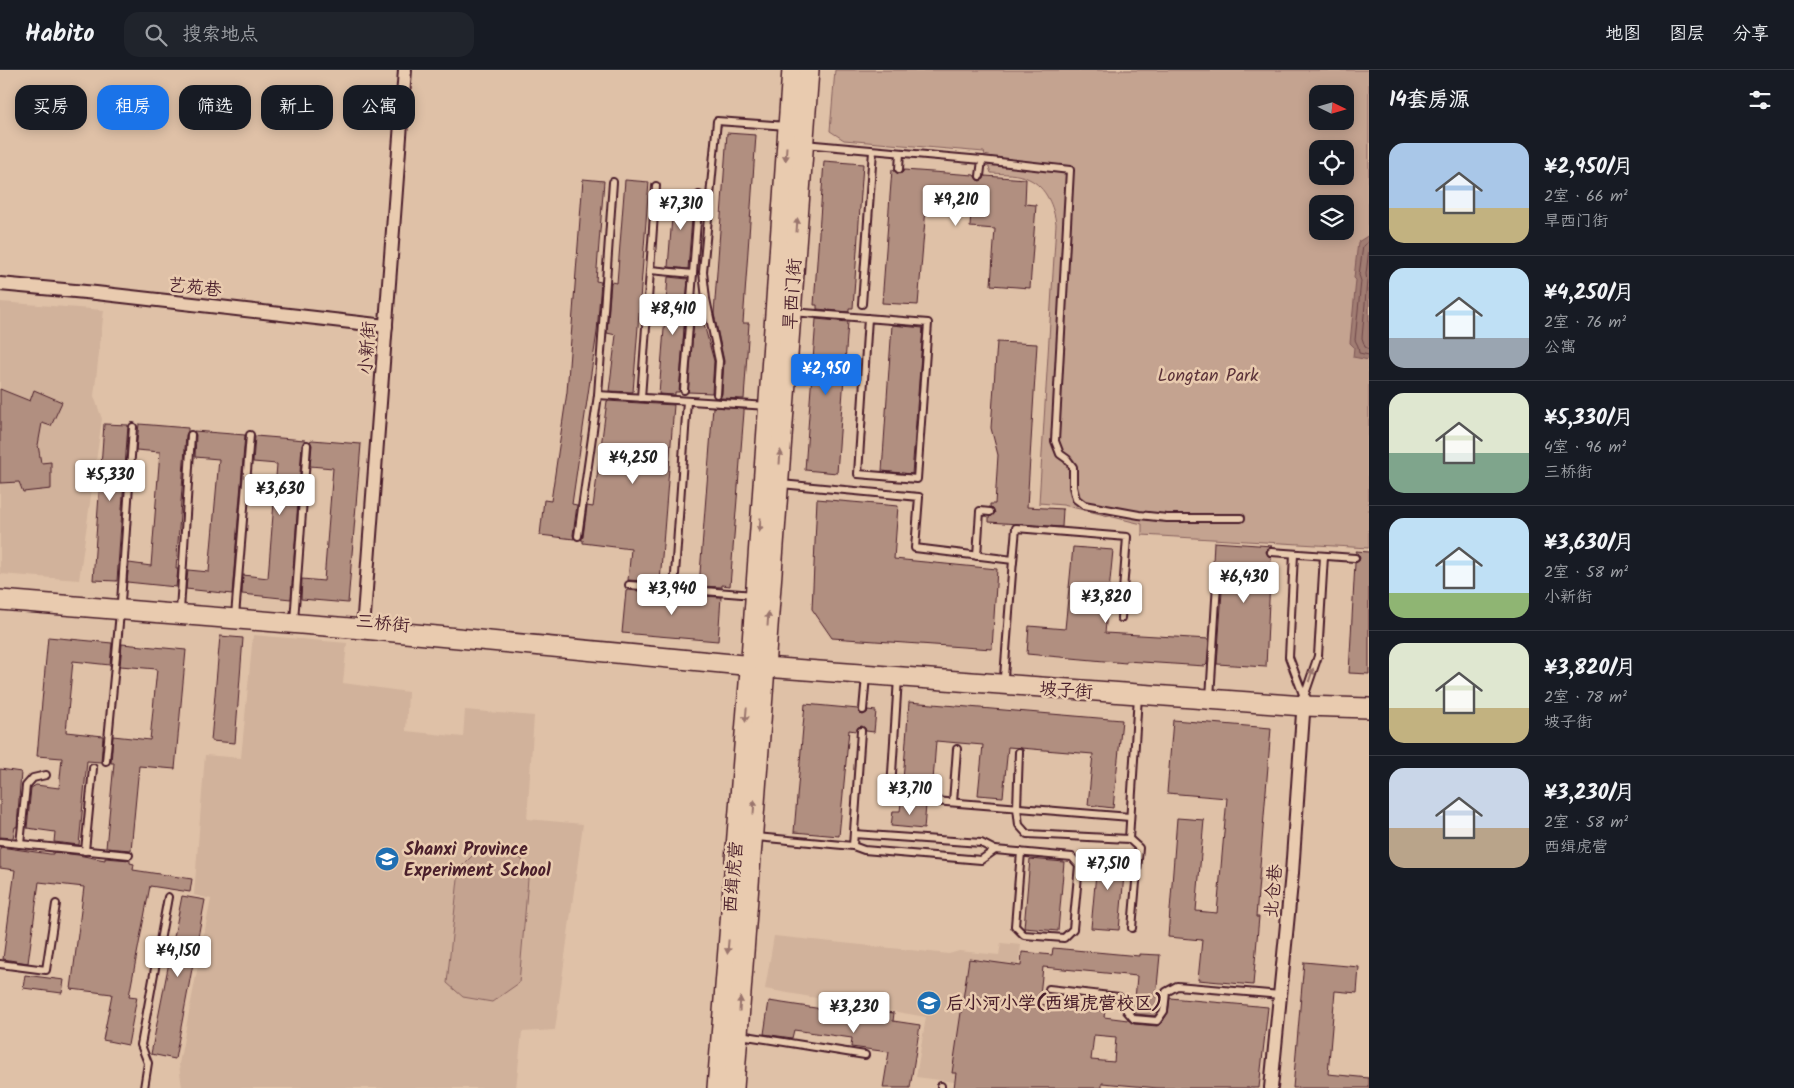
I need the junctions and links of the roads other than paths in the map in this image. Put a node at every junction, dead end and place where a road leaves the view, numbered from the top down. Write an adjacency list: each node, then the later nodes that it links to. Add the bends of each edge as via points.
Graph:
1 (404, 70): 20 (street, 小新街)
2 (792, 70): 4 (main road, 旱西门街)
3 (809, 70): 5 (main road, 旱西门街)
4 (788, 126): 22 (lane, via 717,121 703,272 719,361); 26 (main road, 旱西门街, one-way to 26)
5 (803, 144): 6 (lane); 18 (main road, 旱西门街, one-way to 5)
6 (873, 151): 7 (lane); 17 (lane)
7 (900, 153): 8 (lane); 9 (lane)
8 (982, 160): 10 (lane); 33 (lane, via 1070,170 1055,441 1060,454 1073,467 1076,499 1084,505 1139,516)
9 (899, 170)
10 (980, 176)
11 (613, 182): 23 (lane)
12 (656, 186): 14 (lane)
13 (699, 195): 15 (lane)
14 (650, 270): 15 (lane); 24 (lane)
15 (693, 274): 21 (lane)
16 (0, 284): 20 (street, 艺苑巷)
17 (862, 304)
18 (791, 312): 19 (lane); 31 (main road, 旱西门街, one-way to 18)
19 (868, 318): 19 (lane, via 928,323 917,479 858,474)
20 (386, 326): 52 (street, 小新街)
21 (684, 390)
22 (717, 394)
23 (598, 395): 24 (lane); 34 (lane)
24 (641, 398): 25 (lane)
25 (687, 401): 26 (lane); 43 (lane)
26 (769, 406): 45 (main road, 旱西门街, one-way to 45)
27 (133, 427): 47 (lane)
28 (250, 435): 49 (lane)
29 (192, 436): 48 (lane)
30 (307, 445): 51 (lane)
31 (778, 484): 37 (lane, via 918,497 915,548); 53 (main road, 旱西门街, one-way to 31)
32 (990, 512): 37 (lane, via 980,511)
33 (1241, 518)
34 (578, 536)
35 (1271, 552): 36 (lane)
36 (1294, 554): 38 (lane); 60 (lane, via 1289,657)
37 (977, 556): 40 (lane)
38 (1324, 556): 39 (lane); 60 (lane, one-way to 38, via 1318,656)
39 (1355, 558)
40 (1012, 562): 50 (lane, via 1016,528 1127,537); 56 (lane)
41 (1218, 567): 58 (lane)
42 (629, 585): 43 (lane)
43 (674, 589): 45 (lane)
44 (0, 592): 47 (main road, 三桥街)
45 (756, 595): 53 (main road, 旱西门街)
46 (0, 600): 47 (main road, 三桥街)
47 (121, 606): 48 (main road, 三桥街); 66 (lane)
48 (180, 610): 49 (main road, 三桥街)
49 (236, 615): 51 (main road, 三桥街)
50 (1121, 618)
51 (294, 620): 52 (main road, 三桥街)
52 (363, 625): 53 (main road, 三桥街)
53 (758, 663): 54 (main road, 坡子街); 73 (main road, 西缉虎营, one-way to 53); 91 (main road, 西缉虎营, one-way to 91)
54 (866, 671): 55 (main road, 坡子街); 62 (lane)
55 (898, 674): 56 (main road, 坡子街); 57 (main road, 坡子街); 69 (lane, via 891,789 896,798)
56 (1004, 677): 57 (main road, 坡子街)
57 (1138, 691): 58 (main road, 坡子街); 71 (lane)
58 (1210, 696): 60 (main road, 坡子街)
59 (1369, 699): 60 (main road, 坡子街)
60 (1304, 702): 61 (main road, 坡子街); 87 (street, 北仓巷)
61 (1369, 708)
62 (863, 710)
63 (861, 731): 72 (lane)
64 (957, 748): 69 (lane)
65 (1019, 752): 70 (lane)
66 (106, 761)
67 (92, 768): 79 (lane)
68 (46, 775): 76 (lane, via 33,778 26,786)
69 (952, 802): 70 (lane)
70 (1017, 808): 71 (lane); 74 (lane, via 1019,825 1027,834)
71 (1130, 817): 74 (lane)
72 (854, 834): 77 (lane); 78 (lane, via 981,843)
73 (752, 837): 77 (lane); 88 (main road, 西缉虎营, one-way to 73)
74 (1129, 839): 84 (lane, via 1139,848)
75 (0, 842): 76 (lane)
76 (20, 844): 79 (lane)
77 (853, 846): 78 (lane, via 864,850 981,860)
78 (995, 850): 80 (lane)
79 (85, 851): 81 (lane)
80 (1021, 852): 80 (lane, via 1072,856 1079,865 1073,929 1064,938 1024,935 1015,926)
81 (129, 855)
82 (168, 896): 90 (lane, via 141,1045 148,1063)
83 (56, 904): 85 (lane, via 46,970)
84 (1132, 928)
85 (0, 964)
86 (1049, 989): 87 (lane, via 1119,997 1134,1020 1157,1021 1164,1011 1166,992 1177,986)
87 (1280, 995): 93 (street, 北仓巷)
88 (738, 1034): 89 (lane); 92 (main road, 西缉虎营)
89 (865, 1055)
90 (144, 1088)
91 (717, 1088)
92 (734, 1088)
93 (1271, 1088)

